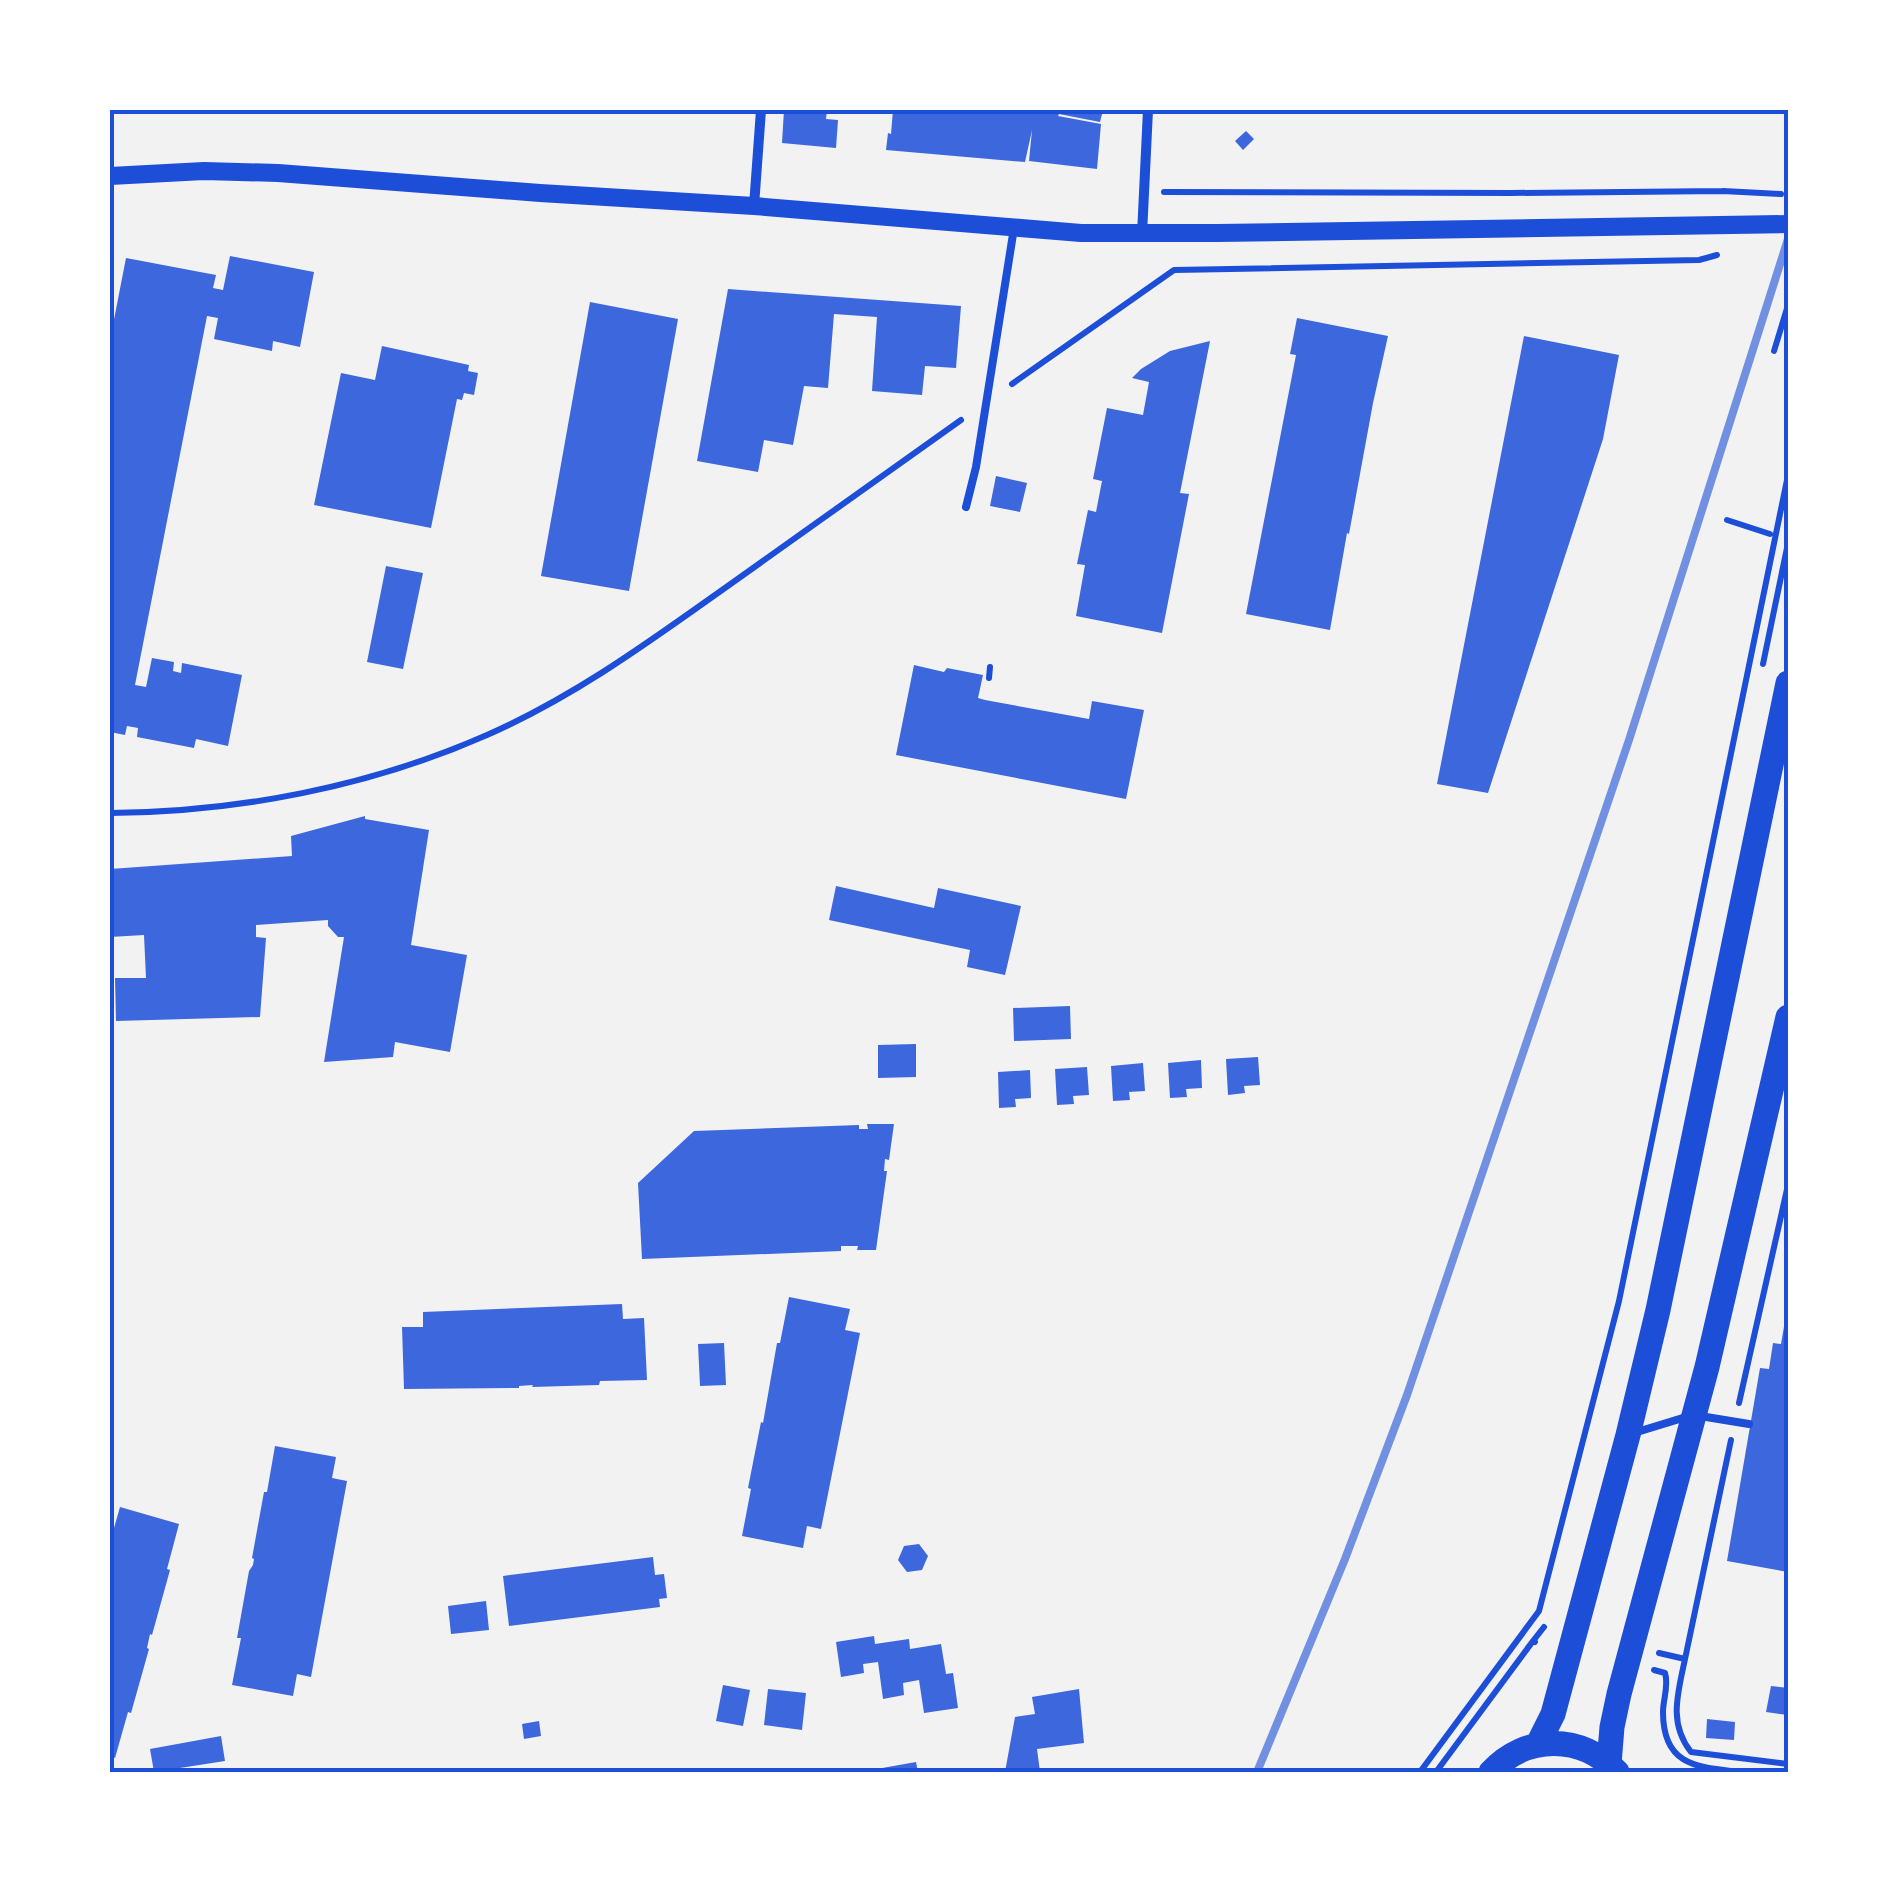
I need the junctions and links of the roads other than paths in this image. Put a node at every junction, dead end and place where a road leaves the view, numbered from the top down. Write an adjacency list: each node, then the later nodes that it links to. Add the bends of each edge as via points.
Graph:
1 (761, 110): 4 (street)
2 (1148, 110): 7 (street)
3 (110, 176): 4 (street, via 278,173)
4 (754, 206): 6 (street)
5 (1788, 224): 7 (street)
6 (1014, 228): 7 (street); 8 (lane)
7 (1142, 234)
8 (966, 507)
9 (1788, 683): 14 (main road)
10 (1788, 1017): 11 (main road)
11 (1781, 1086): 12 (main road)
12 (1695, 1415): 13 (lane); 14 (lane); 16 (main road, via 1619,1694)
13 (1750, 1424)
14 (1628, 1435): 15 (main road, via 1553,1714)
15 (1538, 1744): 16 (main road, via 1576,1746); 17 (main road)
16 (1613, 1768)
17 (1491, 1772)

